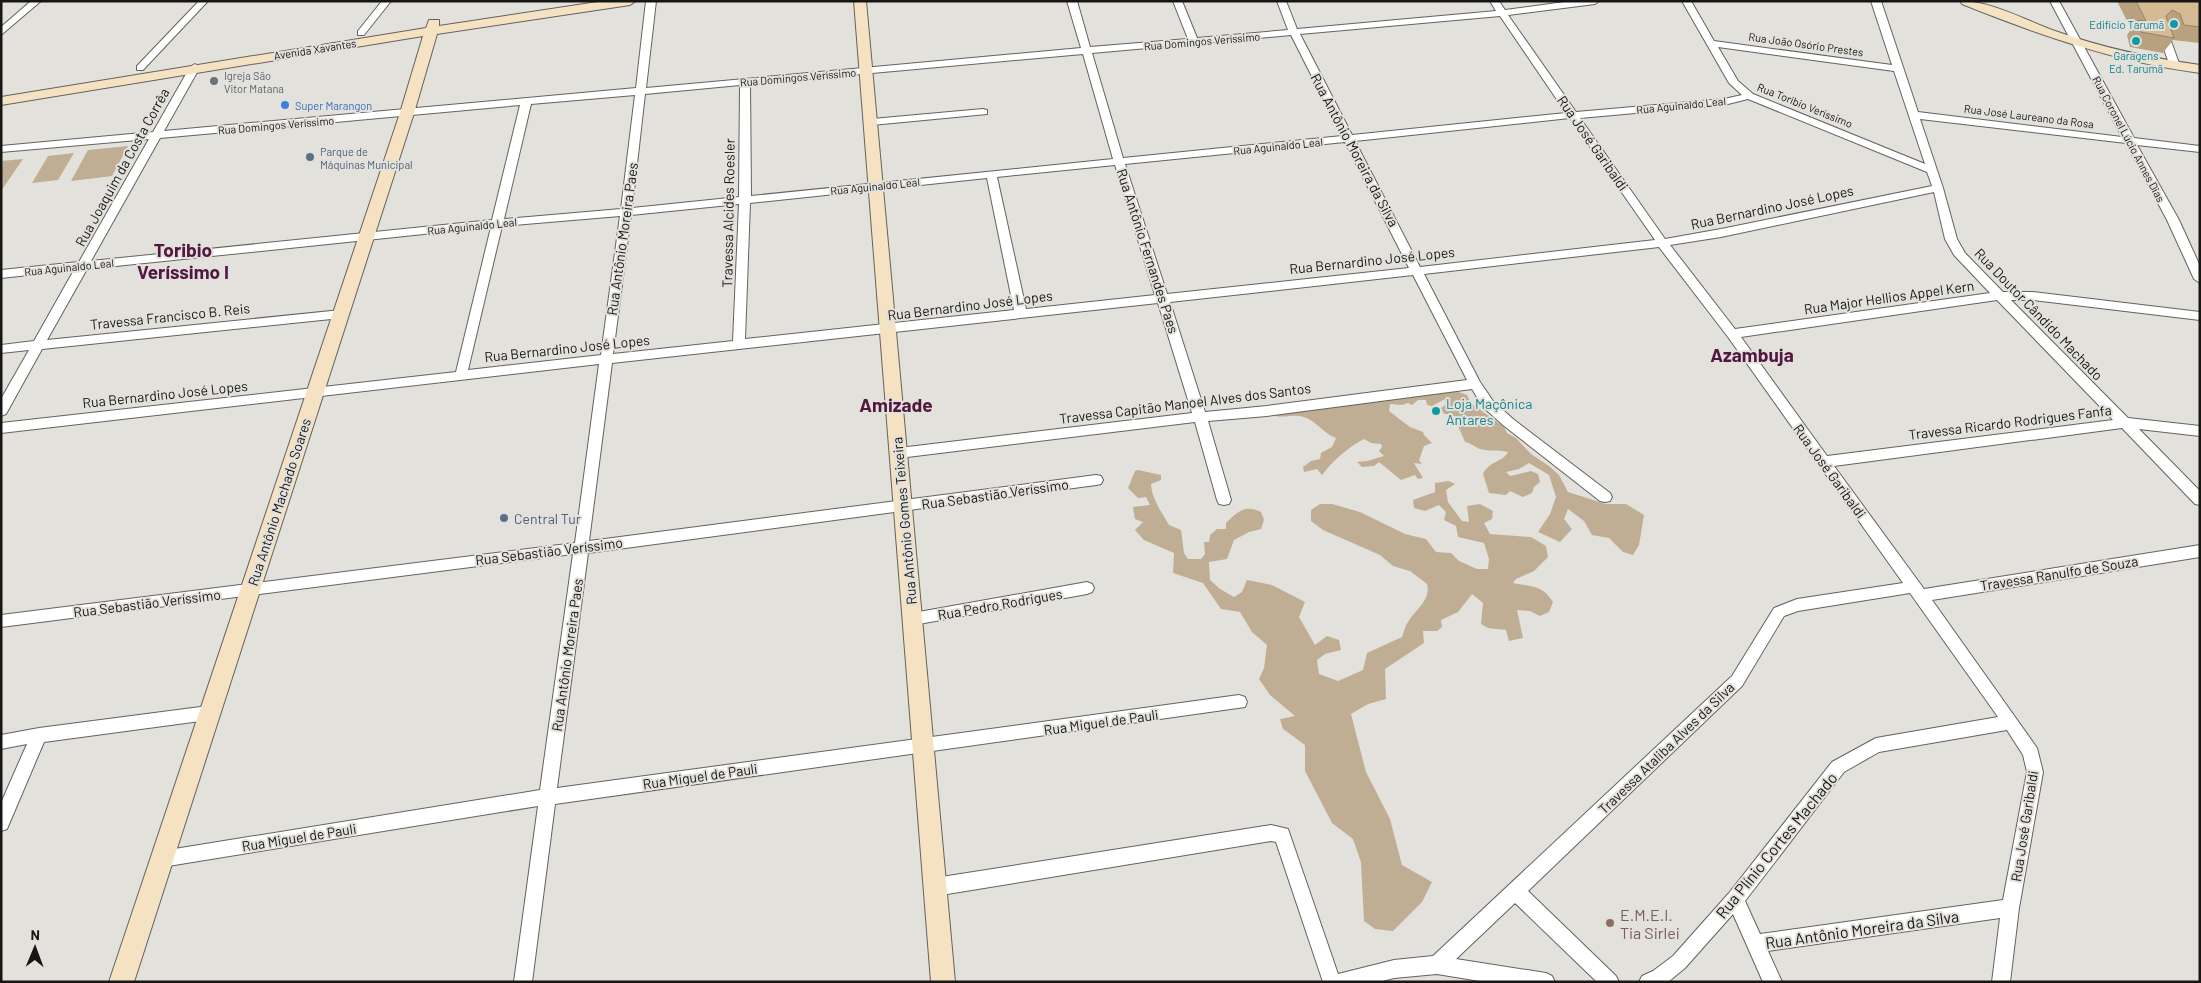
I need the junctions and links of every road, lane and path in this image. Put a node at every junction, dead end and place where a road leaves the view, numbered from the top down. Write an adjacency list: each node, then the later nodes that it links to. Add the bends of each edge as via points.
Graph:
1 (37, 1): 21 (street)
2 (204, 1): 29 (street)
3 (388, 1): 23 (street)
4 (583, 1): 17 (street, Avenida Xavantes)
5 (630, 1): 19 (street, Avenida Xavantes)
6 (651, 1): 35 (street, Rua Antônio Moreira Paes)
7 (860, 1): 33 (street, Rua Antônio Gomes Teixeira)
8 (1072, 1): 27 (street, Rua Antônio Fernandes Paes)
9 (1177, 1): 24 (street)
10 (1281, 1): 22 (street, Rua Antônio Moreira da Silva)
11 (1494, 1): 18 (street, Rua José Garibaldi)
12 (1595, 1): 18 (street, Rua Domingos Veríssimo)
13 (1686, 1): 25 (street, Rua Toríbio Veríssimo)
14 (1876, 1): 31 (street, Rua Doutor Cândido Machado)
15 (1966, 1): 26 (street)
16 (2054, 1): 26 (street, Rua Coronel Lúcio Annes Dias)
17 (563, 3): 19 (street, Avenida Xavantes)
18 (1502, 13): 22 (street, Rua Domingos Veríssimo); 43 (street, Rua José Garibaldi)
19 (433, 27): 23 (street, Avenida Xavantes); 30 (street, Avenida Xavantes); 41 (street, Rua Antônio Machado Soares)
20 (2162, 30): 28 (street)
21 (1, 32)
22 (1294, 32): 24 (street, Rua Domingos Veríssimo); 46 (street, Rua Antônio Moreira da Silva)
23 (361, 33): 29 (street, Avenida Xavantes)
24 (1194, 42): 27 (street, Rua Domingos Veríssimo)
25 (1709, 43): 31 (street, Rua João Osório Prestes); 37 (street, Rua Toríbio Veríssimo, via 1734,83)
26 (2078, 45): 28 (street); 47 (street, Rua Coronel Lúcio Annes Dias)
27 (1088, 52): 33 (street, Rua Domingos Veríssimo); 50 (street, Rua Antônio Fernandes Paes)
28 (2175, 66): 32 (street)
29 (140, 68): 36 (street, Avenida Xavantes)
30 (195, 68): 38 (street, Avenida Xavantes); 45 (street, Rua Joaquim da Costa Corrêa)
31 (1899, 69): 42 (street, Rua Doutor Cândido Machado)
32 (2200, 69)
33 (865, 71): 34 (street, Rua Domingos Veríssimo); 44 (street, Rua Antônio Gomes Teixeira)
34 (745, 82): 35 (street, Rua Domingos Veríssimo); 55 (street, Travessa Alcides Roesler)
35 (641, 91): 39 (street, Rua Domingos Veríssimo); 56 (street, Rua Antônio Moreira Paes)
36 (1, 93)
37 (1749, 96): 43 (street, Rua Aguinaldo Leal, via 1724,102); 51 (street, Rua Toríbio Veríssimo)
38 (1, 101)
39 (526, 102): 41 (street, Rua Domingos Veríssimo); 57 (street)
40 (983, 112): 44 (street)
41 (407, 113): 45 (street, Rua Domingos Veríssimo); 58 (street, Rua Antônio Machado Soares)
42 (1914, 115): 47 (street, Rua José Laureano da Rosa); 51 (street, Rua Doutor Cândido Machado)
43 (1574, 116): 46 (street, Rua Aguinaldo Leal); 59 (street, Rua José Garibaldi)
44 (872, 122): 53 (street, Rua Antônio Gomes Teixeira)
45 (158, 135): 48 (street, Rua Domingos Veríssimo); 60 (street, Rua Joaquim da Costa Corrêa)
46 (1349, 139): 50 (street, Rua Aguinaldo Leal); 61 (street, Rua Antônio Moreira da Silva)
47 (2131, 141): 49 (street, Rua José Laureano da Rosa); 63 (street, Rua Coronel Lúcio Annes Dias)
48 (1, 149)
49 (2200, 149)
50 (1119, 161): 52 (street, Rua Aguinaldo Leal); 65 (street, Rua Antônio Fernandes Paes)
51 (1931, 170): 54 (street, Rua Doutor Cândido Machado)
52 (991, 174): 53 (street, Rua Aguinaldo Leal); 67 (street)
53 (876, 186): 55 (street, Rua Aguinaldo Leal); 69 (street, Rua Antônio Gomes Teixeira)
54 (1938, 188): 59 (street, Rua Bernardino José Lopes); 64 (street, Rua Doutor Cândido Machado, via 1951,239 1960,255)
55 (744, 200): 56 (street, Rua Aguinaldo Leal); 72 (street, Travessa Alcides Roesler)
56 (626, 212): 57 (street, Rua Aguinaldo Leal); 74 (street, Rua Antônio Moreira Paes)
57 (497, 223): 58 (street, Rua Aguinaldo Leal); 75 (street)
58 (366, 237): 60 (street, Rua Aguinaldo Leal); 66 (street, Rua Antônio Machado Soares)
59 (1663, 244): 61 (street, Rua Bernardino José Lopes); 70 (street, Rua José Garibaldi)
60 (84, 266): 62 (street, Rua Aguinaldo Leal); 71 (street, Rua Joaquim da Costa Corrêa)
61 (1418, 269): 65 (street, Rua Bernardino José Lopes); 76 (street, Rua Antônio Moreira da Silva)
62 (1, 274)
63 (2200, 279)
64 (1998, 296): 68 (street, Rua Major Hellios Appel Kern, via 2033,296); 70 (street, Rua Major Hellios Appel Kern); 80 (street, Rua Doutor Cândido Machado)
65 (1164, 299): 67 (street, Rua Bernardino José Lopes); 79 (street, Rua Antônio Fernandes Paes)
66 (341, 314): 71 (street, Travessa Francisco B. Reis); 77 (street, Rua Antônio Machado Soares)
67 (1021, 314): 69 (street, Rua Bernardino José Lopes)
68 (2200, 316)
69 (889, 329): 72 (street, Rua Bernardino José Lopes); 83 (street, Rua Antônio Gomes Teixeira)
70 (1732, 334): 84 (street, Rua José Garibaldi)
71 (38, 345): 73 (street, Travessa Francisco B. Reis); 78 (street, Rua Joaquim da Costa Corrêa)
72 (739, 345): 74 (street, Rua Bernardino José Lopes)
73 (1, 349)
74 (605, 359): 75 (street, Rua Bernardino José Lopes); 90 (street, Rua Antônio Moreira Paes)
75 (461, 375): 77 (street, Rua Bernardino José Lopes)
76 (1475, 384): 79 (street, Travessa Capitão Manoel Alves dos Santos); 86 (street, Rua Antônio Moreira da Silva, via 1488,404 1508,422)
77 (315, 392): 81 (street, Rua Bernardino José Lopes); 93 (street, Rua Antônio Machado Soares)
78 (1, 410)
79 (1200, 417): 83 (street, Travessa Capitão Manoel Alves dos Santos); 87 (street, Rua Antônio Fernandes Paes)
80 (2125, 423): 82 (street, Travessa Ricardo Rodrigues Fanfa); 84 (street, Travessa Ricardo Rodrigues Fanfa); 88 (street, Rua Doutor Cândido Machado)
81 (1, 428)
82 (2200, 431)
83 (899, 453): 89 (street, Rua Antônio Gomes Teixeira)
84 (1824, 462): 94 (street, Rua José Garibaldi)
85 (1096, 480): 89 (street, Rua Sebastião Veríssimo)
86 (1605, 497)
87 (1224, 500)
88 (2200, 500)
89 (902, 507): 90 (street, Rua Sebastião Veríssimo); 95 (street, Rua Antônio Gomes Teixeira)
90 (581, 547): 93 (street, Rua Sebastião Veríssimo); 103 (street, Rua Antônio Moreira Paes)
91 (2200, 551): 94 (street, Travessa Ranulfo de Souza)
92 (1088, 588): 95 (street, Rua Pedro Rodrigues)
93 (250, 590): 96 (street, Rua Sebastião Veríssimo); 98 (street, Rua Antônio Machado Soares)
94 (1916, 591): 99 (street, Rua José Garibaldi); 107 (street, Travessa Ataliba Alves da Silva, via 1797,605 1779,612 1737,681)
95 (913, 619): 102 (street, Rua Antônio Gomes Teixeira)
96 (1, 621)
97 (1239, 702): 102 (street, Rua Miguel de Pauli)
98 (208, 713): 100 (street); 105 (street, Rua Antônio Machado Soares)
99 (2011, 722): 108 (street, Rua Plínio Cortes Machado, via 1876,745 1838,767); 109 (street, Rua José Garibaldi, via 2031,753 2035,772)
100 (39, 735): 101 (street); 104 (street)
101 (1, 742)
102 (923, 746): 103 (street, Rua Miguel de Pauli); 106 (street, Rua Antônio Gomes Teixeira)
103 (547, 797): 105 (street, Rua Miguel de Pauli); 113 (street, Rua Antônio Moreira Paes)
104 (1, 824)
105 (162, 859): 112 (street, Rua Antônio Machado Soares)
106 (935, 887): 114 (street, Rua Antônio Gomes Teixeira); 115 (street, via 1271,833 1282,835)
107 (1516, 891): 111 (street, Travessa Ataliba Alves da Silva); 118 (street)
108 (1735, 899): 110 (street); 119 (street, Rua Plínio Cortes Machado, via 1679,962)
109 (2010, 908): 110 (street, Rua Antônio Moreira da Silva); 121 (street, Rua José Garibaldi)
110 (1754, 944): 120 (street, Rua Antônio Moreira da Silva)
111 (1437, 965): 116 (street, via 1394,969); 117 (street)
112 (121, 982)
113 (523, 982)
114 (943, 982)
115 (1332, 982)
116 (1340, 982)
117 (1546, 982)
118 (1610, 982)
119 (1648, 982)
120 (1773, 982)
121 (2001, 982)

